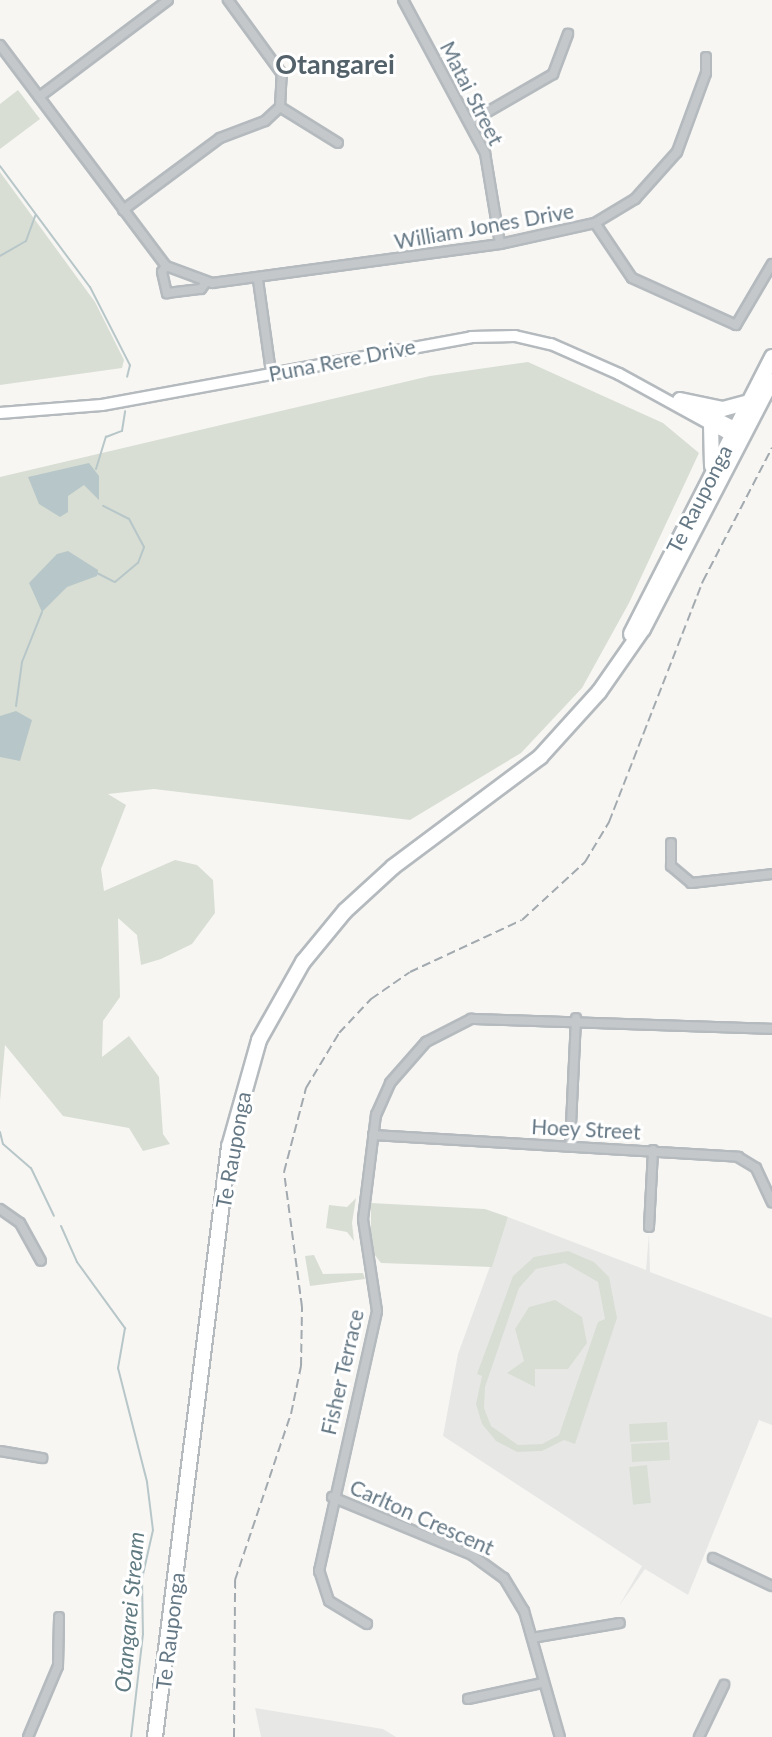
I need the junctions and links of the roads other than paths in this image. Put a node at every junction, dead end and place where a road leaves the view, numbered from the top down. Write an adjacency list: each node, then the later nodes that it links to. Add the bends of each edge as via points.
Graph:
1 (168, 0): 7 (street)
2 (228, 0): 8 (street, via 282,74)
3 (403, 0): 9 (street, Matai Street)
4 (568, 34): 9 (street, via 553,74)
5 (0, 45): 7 (street)
6 (706, 57): 12 (street, William Jones Drive, via 706,73 677,152 635,200)
7 (39, 97): 11 (street)
8 (280, 107): 10 (street); 11 (street, via 265,122 206,148)
9 (470, 122): 13 (street, Matai Street, via 485,153)
10 (338, 143)
11 (123, 210): 15 (street)
12 (595, 223): 13 (street, William Jones Drive); 14 (street, via 632,278 736,325)
13 (500, 244): 16 (street, William Jones Drive)
14 (772, 264)
15 (166, 266): 17 (street, William Jones Drive); 17 (street, William Jones Drive, via 162,272 167,293 201,289)
16 (258, 280): 17 (street, William Jones Drive); 19 (street)
17 (207, 282)
18 (772, 357): 22 (highway, Te Rauponga)
19 (271, 373): 21 (main road, Puna Rere Drive, via 471,337 515,336 567,350); 23 (main road, Puna Rere Drive, via 102,405)
20 (772, 380): 25 (highway, Te Rauponga)
21 (677, 401): 22 (highway, via 723,409); 24 (main road, Puna Rere Drive); 25 (main road, Puna Rere Drive)
22 (749, 402): 25 (highway, Te Rauponga)
23 (0, 413)
24 (711, 425): 25 (main road, Puna Rere Drive); 26 (highway)
25 (738, 434): 26 (highway, Te Rauponga); 27 (highway, Te Rauponga, via 643,629)
26 (709, 480): 27 (highway, Te Rauponga)
27 (630, 642): 52 (highway, Te Rauponga, via 599,692 551,747 393,867 345,911 303,962 260,1040 229,1147)
28 (672, 843): 29 (street, via 671,866 686,881)
29 (772, 874)
30 (576, 1018): 31 (street, Fisher Terrace); 32 (street, Fisher Terrace, via 471,1018 445,1030 406,1060 390,1083); 33 (street)
31 (772, 1029)
32 (373, 1135): 33 (street, Hoey Street); 41 (street, Fisher Terrace, via 363,1234 377,1311)
33 (570, 1146): 34 (street, Hoey Street)
34 (654, 1150): 35 (street, Hoey Street, via 738,1157 756,1168); 37 (street)
35 (772, 1203)
36 (0, 1209): 38 (street, via 20,1223)
37 (649, 1227)
38 (41, 1260)
39 (0, 1451): 40 (street)
40 (42, 1458)
41 (332, 1497): 46 (street, Fisher Terrace, via 320,1582 332,1604); 47 (street, Carlton Crescent, via 483,1561 519,1599)
42 (713, 1558): 43 (street)
43 (772, 1585)
44 (59, 1617): 51 (street, via 58,1666)
45 (620, 1623): 47 (street)
46 (367, 1624)
47 (532, 1638): 48 (street, Carlton Crescent)
48 (542, 1683): 50 (street); 53 (street, Carlton Crescent)
49 (724, 1685): 54 (street)
50 (468, 1699)
51 (28, 1737)
52 (155, 1737)
53 (560, 1737)
54 (699, 1737)

